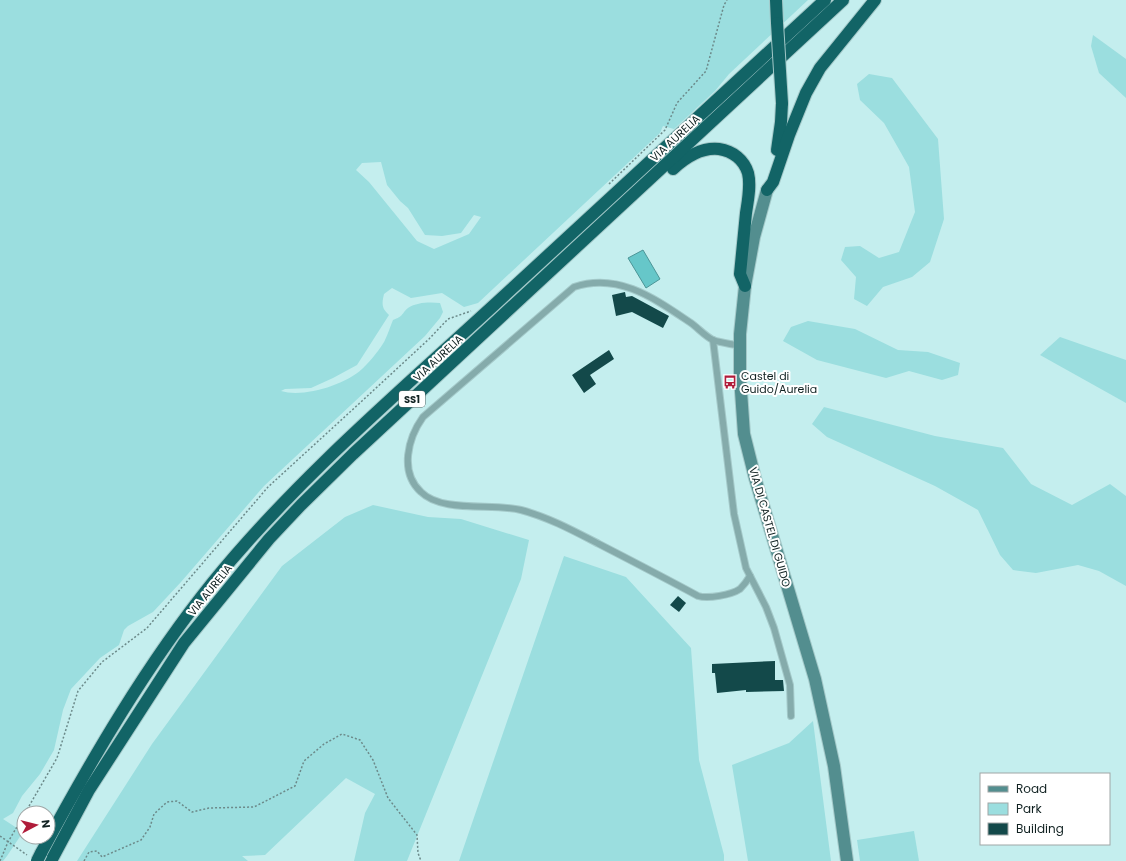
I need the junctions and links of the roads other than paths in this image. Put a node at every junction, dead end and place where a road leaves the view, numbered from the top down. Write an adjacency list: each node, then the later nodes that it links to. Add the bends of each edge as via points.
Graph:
1 (776, 0): 5 (highway, bridge, via 782,103 779,143)
2 (824, 0): 12 (highway, VIA AURELIA / SS1, via 345,442 260,528 170,639 119,717)
3 (843, 0): 7 (highway, VIA AURELIA / SS1)
4 (875, 0): 5 (highway, via 820,68 806,93 773,182)
5 (767, 190): 6 (street, VIA DI CASTEL DI GUIDO, via 754,237)
6 (745, 286): 7 (highway, via 740,274 749,188 748,174 743,162 735,155 725,150 705,150 683,160 522,307); 9 (street, VIA DI CASTEL DI GUIDO)
7 (508, 311): 13 (highway, VIA AURELIA / SS1, via 316,490 269,539 227,589 184,643 132,722 89,790)
8 (714, 340): 9 (lane); 10 (lane, via 734,514); 10 (lane, via 671,310 624,286 603,282 574,287 423,417 411,439 409,472 419,491 432,500 455,505 520,510 532,514 568,528 698,596 706,598 738,590)
9 (740, 346): 14 (street, VIA DI CASTEL DI GUIDO, via 744,434 821,704 835,772)
10 (750, 576): 11 (lane, via 774,628 790,685)
11 (791, 716)
12 (35, 856)
13 (52, 860)
14 (846, 861)

